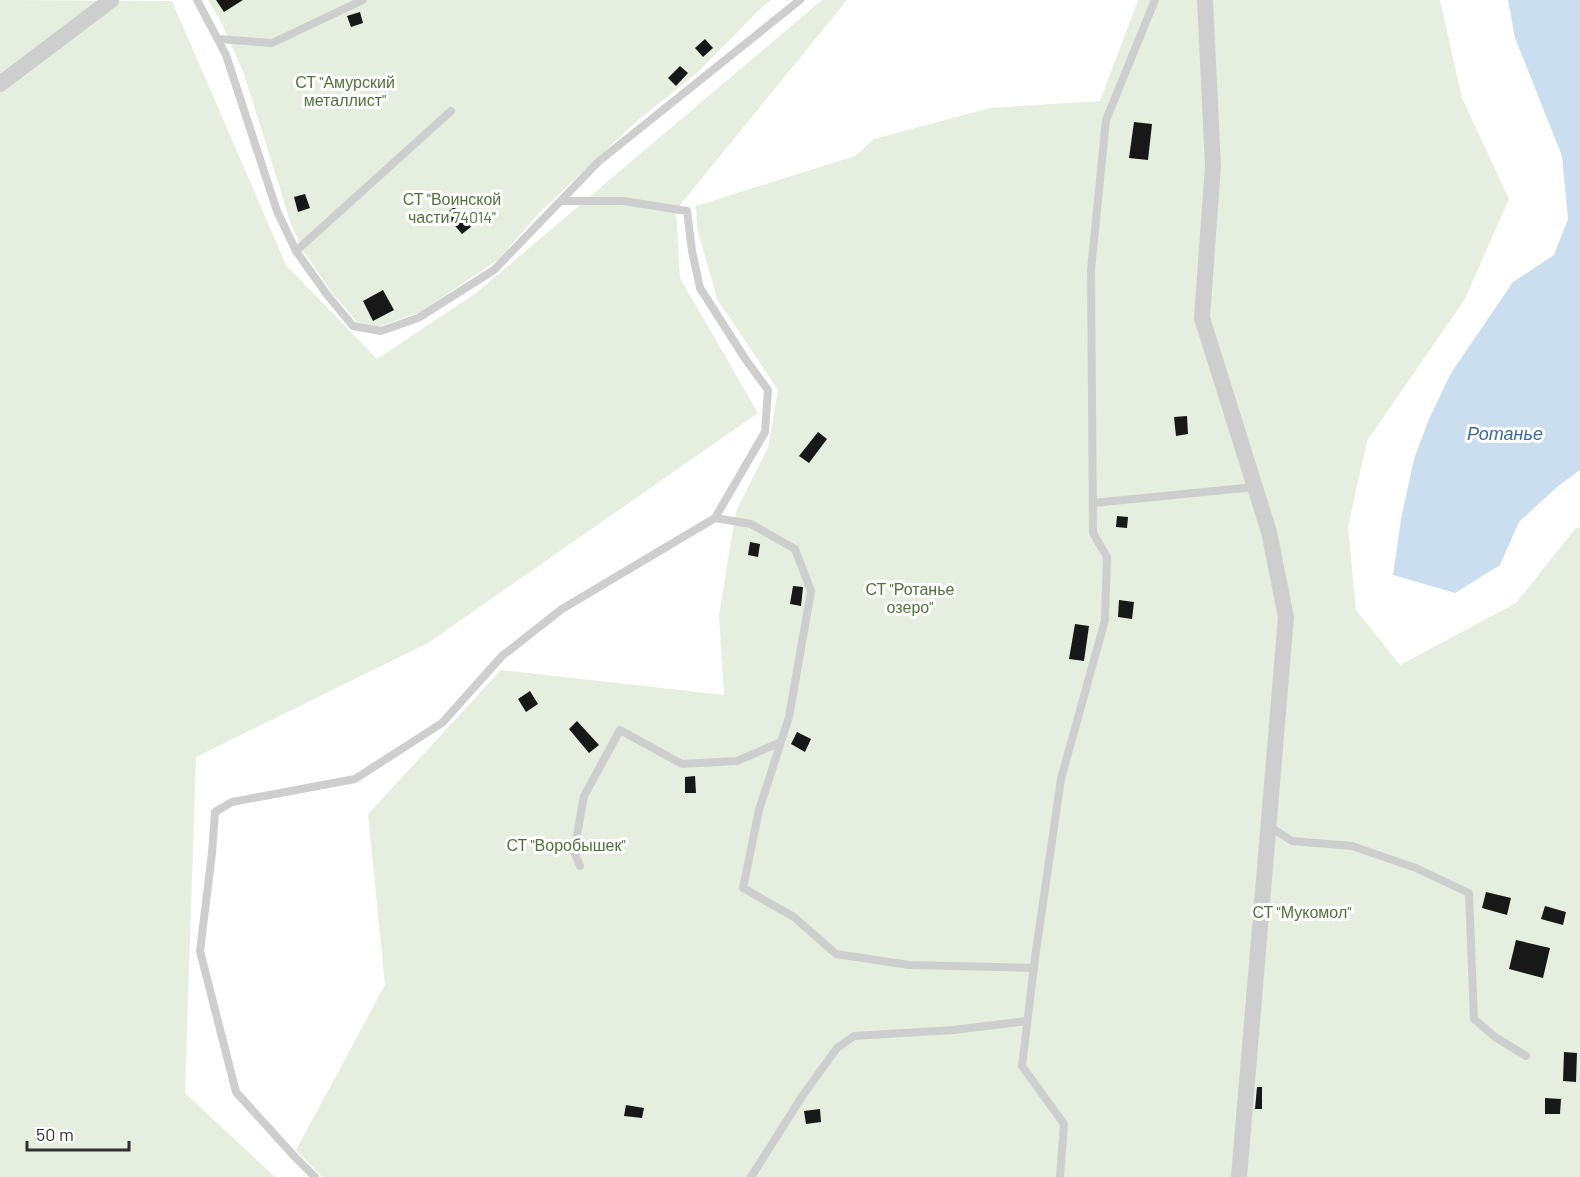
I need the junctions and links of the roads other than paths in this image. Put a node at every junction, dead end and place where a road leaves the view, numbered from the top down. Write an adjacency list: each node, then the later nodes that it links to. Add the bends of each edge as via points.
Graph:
1 (111, 0): 8 (street)
2 (197, 0): 7 (lane)
3 (363, 0): 7 (lane, via 272,43)
4 (800, 0): 10 (lane, via 598,162)
5 (1155, 0): 13 (lane, via 1106,120 1091,270)
6 (1205, 0): 12 (street, via 1213,166 1202,318)
7 (218, 39): 11 (lane, via 277,211)
8 (0, 84)
9 (451, 111): 11 (lane)
10 (561, 201): 11 (lane, via 494,270 418,318 381,331 353,326); 14 (lane, via 623,201 687,211 700,288 768,390 765,432)
11 (296, 251)
12 (1255, 487): 13 (lane); 16 (street, via 1269,532 1286,617)
13 (1093, 503): 18 (lane, via 1094,533 1107,557 1105,620 1061,779)
14 (715, 518): 15 (lane, via 751,525 795,549 811,591); 21 (lane, via 562,609 502,656 442,723 355,779 232,802 215,812 200,951 236,1092)
15 (781, 742): 17 (lane, via 737,761 682,764 620,730 584,796 574,852); 18 (lane, via 759,810 743,888 794,917 836,954 909,965)
16 (1269, 826): 20 (lane, via 1292,841 1352,846 1416,868 1469,893 1474,1019 1494,1037); 24 (street)
17 (580, 866)
18 (1034, 968): 19 (lane)
19 (1027, 1020): 22 (lane, via 954,1030 854,1036 837,1048); 23 (lane, via 1022,1066 1064,1124)
20 (1526, 1056)
21 (315, 1177)
22 (751, 1177)
23 (1060, 1177)
24 (1239, 1177)

